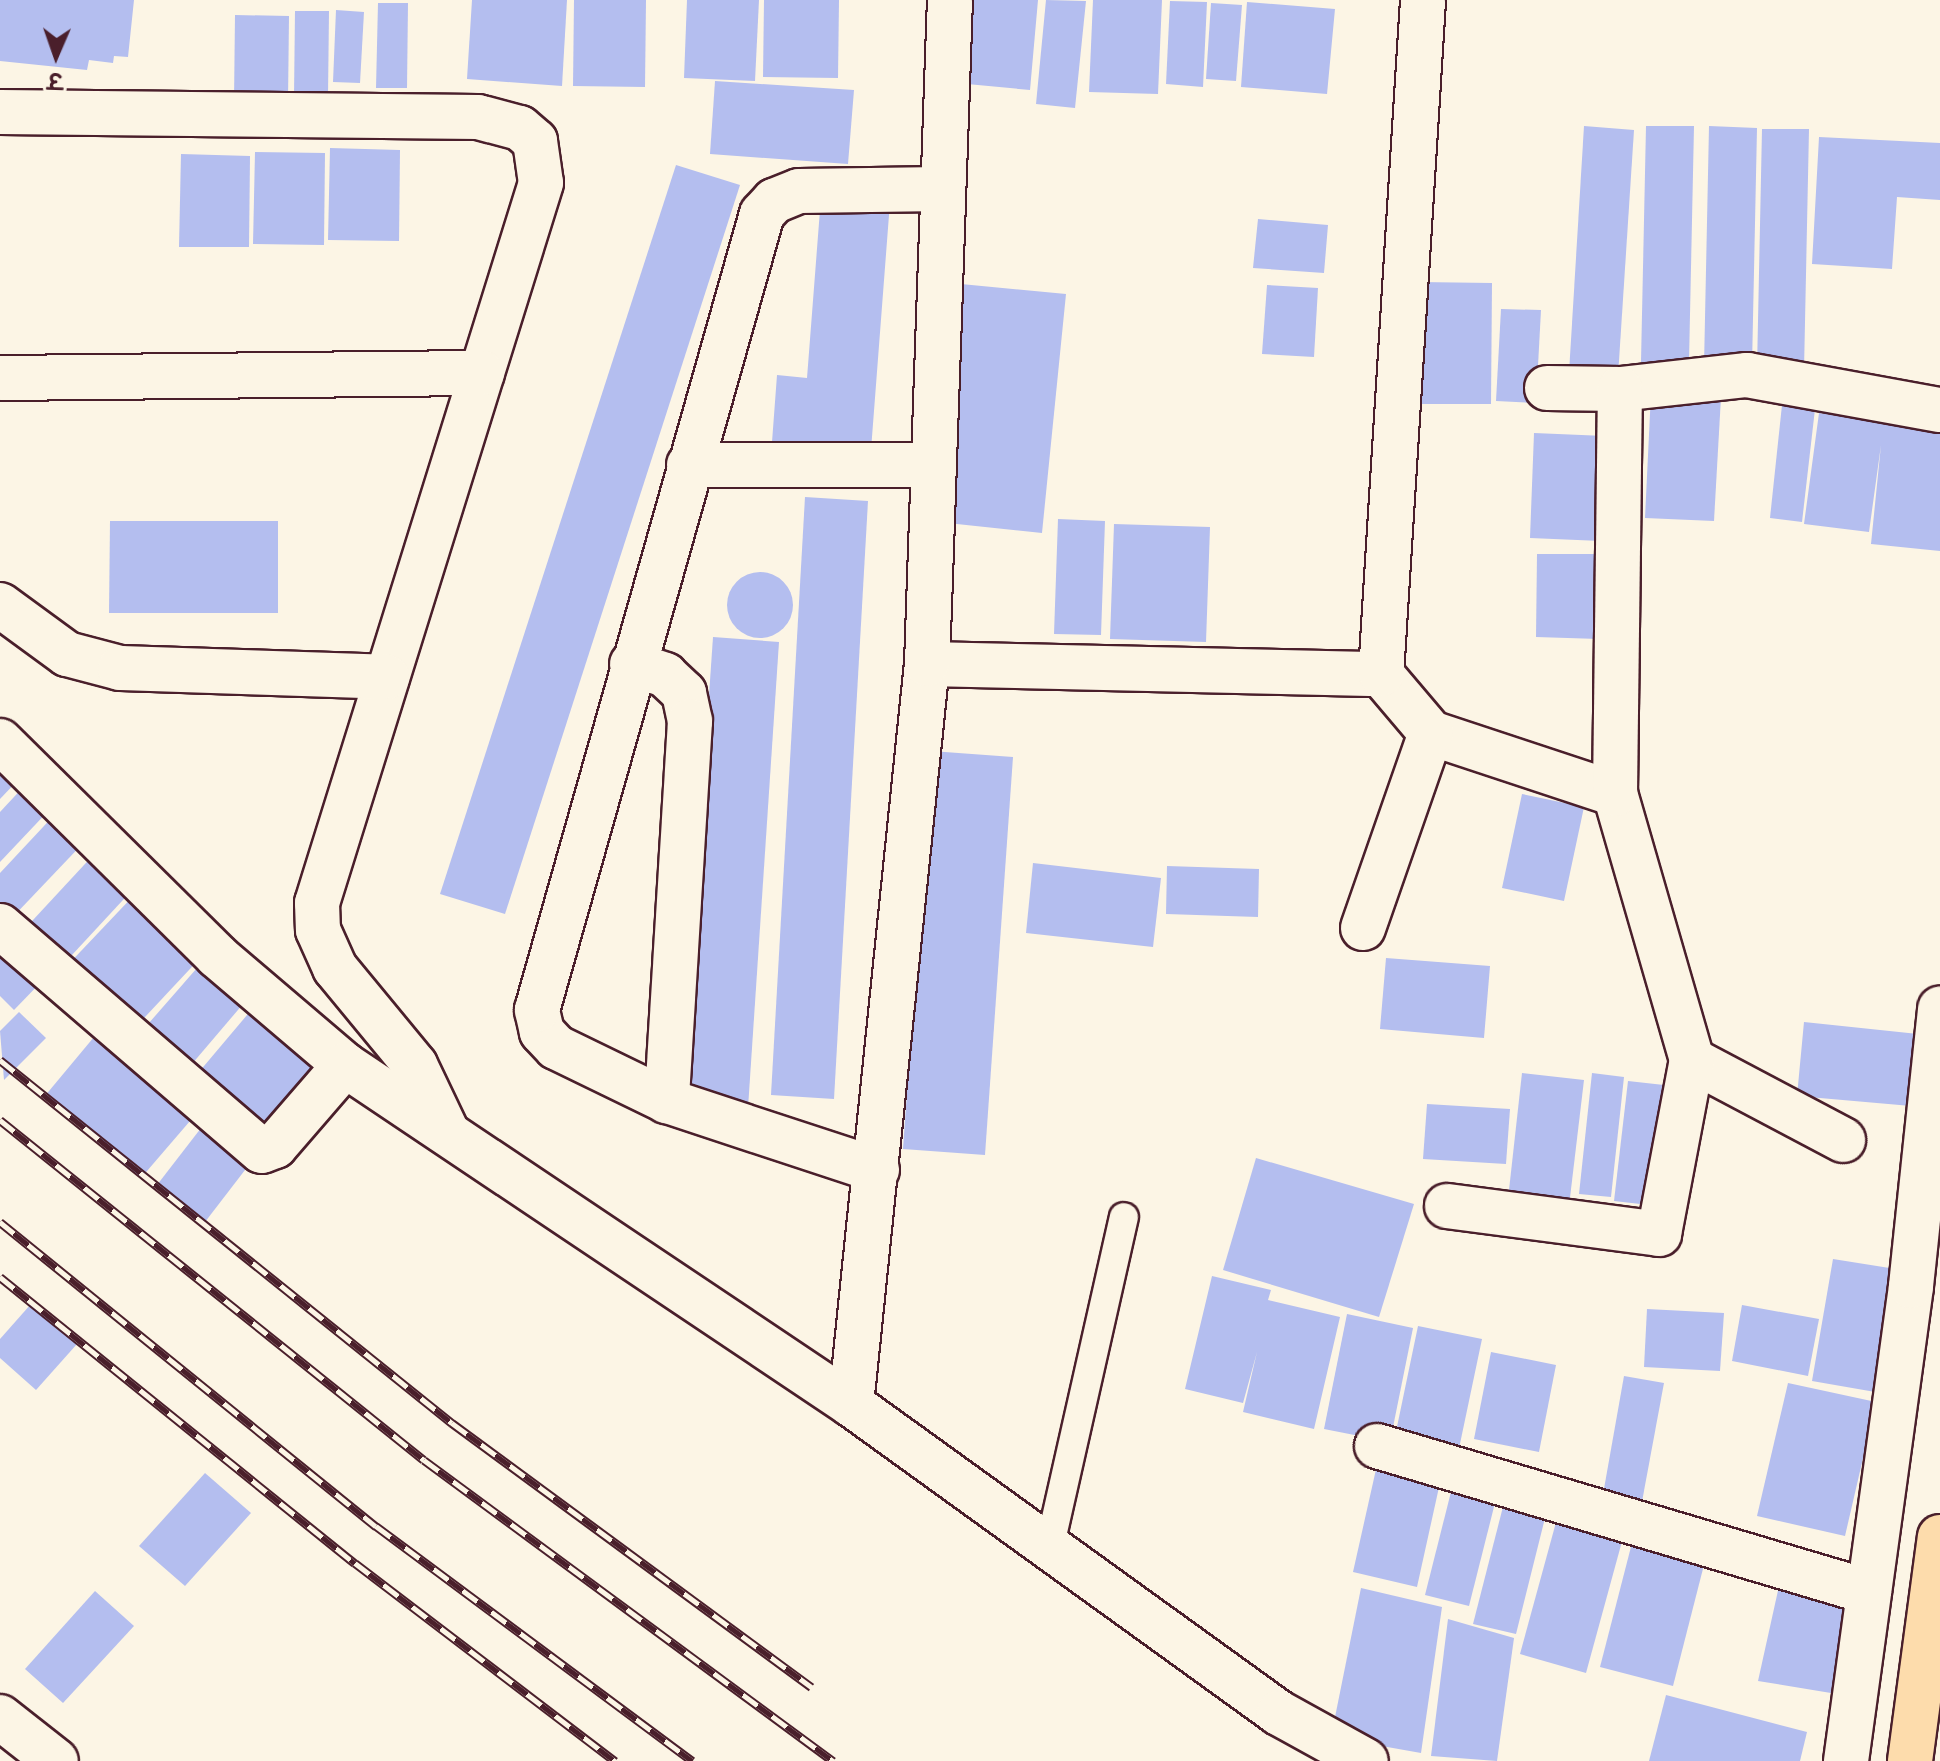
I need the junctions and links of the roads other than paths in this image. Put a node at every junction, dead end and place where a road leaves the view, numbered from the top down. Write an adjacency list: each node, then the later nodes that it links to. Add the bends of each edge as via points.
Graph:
1 (950, 0): 4 (street)
2 (1423, 0): 15 (street)
3 (0, 112): 5 (street, via 478,117 520,128 535,141 541,183)
4 (942, 189): 10 (street, via 799,191 774,201 754,232); 11 (street)
5 (482, 373): 6 (street); 16 (street)
6 (0, 378)
7 (1547, 388): 8 (street)
8 (1620, 389): 9 (street, via 1747,375); 19 (street)
9 (1940, 410)
10 (689, 465): 11 (street); 13 (street)
11 (934, 465): 14 (street)
12 (0, 605): 16 (street, via 67,654 120,668)
13 (632, 664): 25 (street, via 665,675 684,693 690,721); 25 (street, via 537,1010 542,1032 556,1047)
14 (927, 664): 15 (street); 28 (street)
15 (1381, 674): 17 (street)
16 (387, 677): 26 (street, via 317,903 318,930 335,968 415,1065)
17 (1431, 733): 19 (street); 21 (street)
18 (0, 741): 24 (street, via 217,956)
19 (1615, 794): 23 (street)
20 (0, 926): 24 (street, via 262,1151 275,1146)
21 (1363, 928)
22 (1940, 1009): 35 (street, via 1911,1286)
23 (1692, 1060): 27 (street); 29 (street, via 1659,1234)
24 (345, 1065): 26 (street)
25 (667, 1101): 28 (street)
26 (446, 1130): 31 (street)
27 (1843, 1140)
28 (877, 1170): 31 (street)
29 (1447, 1206)
30 (1124, 1217): 34 (lane)
31 (851, 1404): 34 (street)
32 (1377, 1446): 35 (street)
33 (1940, 1537): 40 (main road)
34 (1050, 1545): 38 (street, via 1279,1713)
35 (1869, 1592): 39 (street)
36 (3, 1727): 37 (street)
37 (56, 1761)
38 (1366, 1761)
39 (1846, 1761)
40 (1910, 1761)

